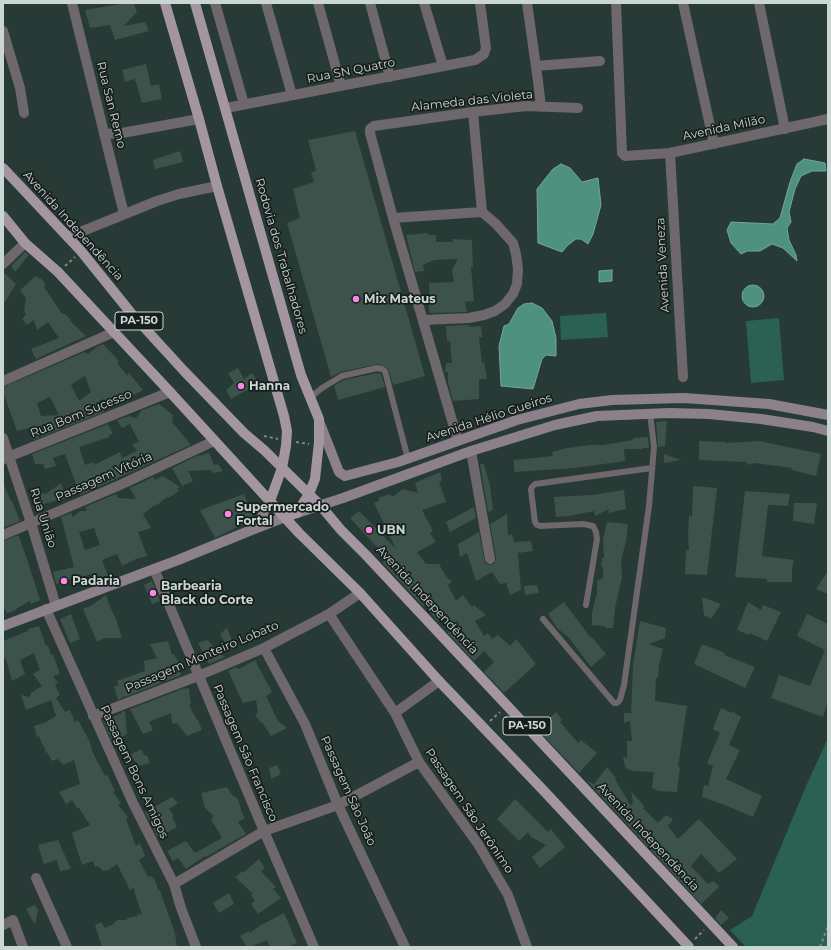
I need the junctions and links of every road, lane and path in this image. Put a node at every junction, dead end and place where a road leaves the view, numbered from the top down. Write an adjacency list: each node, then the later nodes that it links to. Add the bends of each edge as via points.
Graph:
1 (72, 3): 30 (street, Rua San Remo)
2 (165, 3): 27 (main road)
3 (196, 3): 23 (main road, Rodovia dos Trabalhadores)
4 (215, 3): 21 (street)
5 (266, 3): 20 (street)
6 (318, 3): 19 (street)
7 (370, 3): 18 (street)
8 (424, 3): 16 (street)
9 (480, 3): 16 (street, Rua SN Quatro, via 486,48 484,54 475,60)
10 (527, 3): 17 (street)
11 (616, 3): 32 (street, Avenida Milão, via 624,155)
12 (683, 3): 31 (street)
13 (759, 3): 29 (street)
14 (3, 31): 26 (street, via 20,88)
15 (600, 61): 17 (street)
16 (443, 66): 18 (street, Rua SN Quatro)
17 (536, 66): 22 (street)
18 (390, 77): 19 (street, Rua SN Quatro)
19 (341, 86): 20 (street, Rua SN Quatro)
20 (292, 96): 21 (street, Rua SN Quatro)
21 (244, 104): 23 (street, Rua SN Quatro)
22 (540, 107): 24 (street, Alameda das Violeta); 25 (street, Alameda das Violeta, via 526,106)
23 (226, 108): 49 (main road, Rodovia dos Trabalhadores, via 301,375)
24 (578, 108)
25 (473, 112): 35 (street); 38 (street, Alameda das Violeta, via 374,126 370,129)
26 (24, 114)
27 (199, 119): 30 (street); 34 (main road)
28 (828, 119): 29 (street, Avenida Milão)
29 (785, 129): 31 (street, Avenida Milão)
30 (104, 134): 36 (street, Rua San Remo)
31 (714, 144): 32 (street, Avenida Milão)
32 (670, 153): 46 (street, Avenida Veneza)
33 (3, 168): 39 (main road, Avenida Independência / PA-150)
34 (217, 186): 36 (street, via 179,194); 60 (main road, via 284,416 287,436)
35 (482, 212): 38 (street); 44 (street, via 501,228 513,243 518,269 513,294 495,311 484,315)
36 (124, 214): 39 (street)
37 (3, 216): 40 (main road, PA-150)
38 (394, 218): 44 (street)
39 (68, 237): 60 (main road, Avenida Independência / PA-150, via 131,313 184,371 244,434)
40 (25, 243): 42 (street); 45 (main road, PA-150, via 58,272)
41 (74, 258): 43 (path)
42 (3, 264)
43 (63, 268)
44 (423, 320): 55 (street)
45 (114, 332): 47 (street); 48 (main road, PA-150)
46 (683, 377)
47 (3, 381)
48 (170, 392): 56 (main road, PA-150); 58 (street, Rua Bom Sucesso)
49 (310, 397): 52 (main road, Rodovia dos Trabalhadores); 59 (lane, via 342,376 382,369)
50 (650, 413): 53 (main road, via 709,414 761,419); 57 (main road, via 597,416); 61 (lane, via 654,447)
51 (828, 415): 55 (main road, Avenida Hélio Gueiros, via 769,404 722,400 612,400 550,410)
52 (318, 419): 59 (main road, Avenida Hélio Gueiros, via 341,475 370,470); 62 (main road, Rodovia dos Trabalhadores, via 317,463)
53 (828, 431)
54 (3, 438): 58 (street, Rua União)
55 (458, 440): 59 (main road, Avenida Hélio Gueiros)
56 (214, 441): 63 (main road, PA-150); 67 (street, Passagem Vitória)
57 (471, 451): 64 (main road); 70 (street)
58 (6, 458): 67 (street, Rua União)
59 (408, 458)
60 (282, 468): 62 (main road, Avenida Independência / PA-150); 63 (main road)
61 (652, 468): 73 (lane, via 535,484 532,487 537,525 583,524 593,526 596,532); 77 (lane, via 624,685 617,703 614,703)
62 (309, 494): 64 (main road, Avenida Independência / PA-150); 65 (main road, Rodovia dos Trabalhadores)
63 (270, 501): 66 (main road, PA-150); 68 (main road)
64 (320, 505): 65 (main road); 82 (main road, Avenida Independência / PA-150)
65 (297, 513): 66 (main road)
66 (285, 518): 68 (main road); 72 (main road, PA-150)
67 (31, 523): 69 (street, Passagem Vitória); 74 (street, Rua União)
68 (254, 529): 71 (main road)
69 (3, 535)
70 (490, 559)
71 (154, 569): 74 (main road); 80 (street, Passagem São Francisco)
72 (360, 593): 76 (street, Passagem Monteiro Lobato); 81 (main road, PA-150)
73 (586, 605)
74 (56, 606): 75 (main road)
75 (46, 609): 78 (main road); 84 (street, Passagem Bons Amigos)
76 (329, 614): 79 (street, Passagem Monteiro Lobato); 83 (street, Passagem São Jerônimo)
77 (543, 620)
78 (3, 626)
79 (264, 648): 80 (street, Passagem Monteiro Lobato); 87 (street, Passagem São João, via 305,724)
80 (198, 676): 84 (street, Passagem Monteiro Lobato); 88 (street, Passagem São Francisco)
81 (439, 681): 83 (street); 85 (main road, PA-150)
82 (507, 705): 85 (path); 91 (main road, Avenida Independência / PA-150)
83 (395, 713): 86 (street, Passagem São Jerônimo)
84 (93, 716): 90 (street, Passagem Bons Amigos)
85 (483, 727): 94 (main road, PA-150)
86 (420, 762): 87 (street); 100 (street, Passagem São Jerônimo, via 478,844 508,895)
87 (338, 805): 88 (street); 99 (street, Passagem São João)
88 (264, 831): 90 (street); 98 (street, Passagem São Francisco)
89 (36, 878): 96 (street)
90 (174, 884): 97 (street, Passagem Bons Amigos)
91 (711, 923): 94 (path); 101 (main road, Avenida Independência / PA-150)
92 (3, 925): 95 (street, via 13,920)
93 (828, 926): 102 (path)
94 (688, 946)
95 (23, 947)
96 (67, 947)
97 (196, 947)
98 (314, 947)
99 (405, 947)
100 (526, 947)
101 (733, 947)
102 (820, 947)

